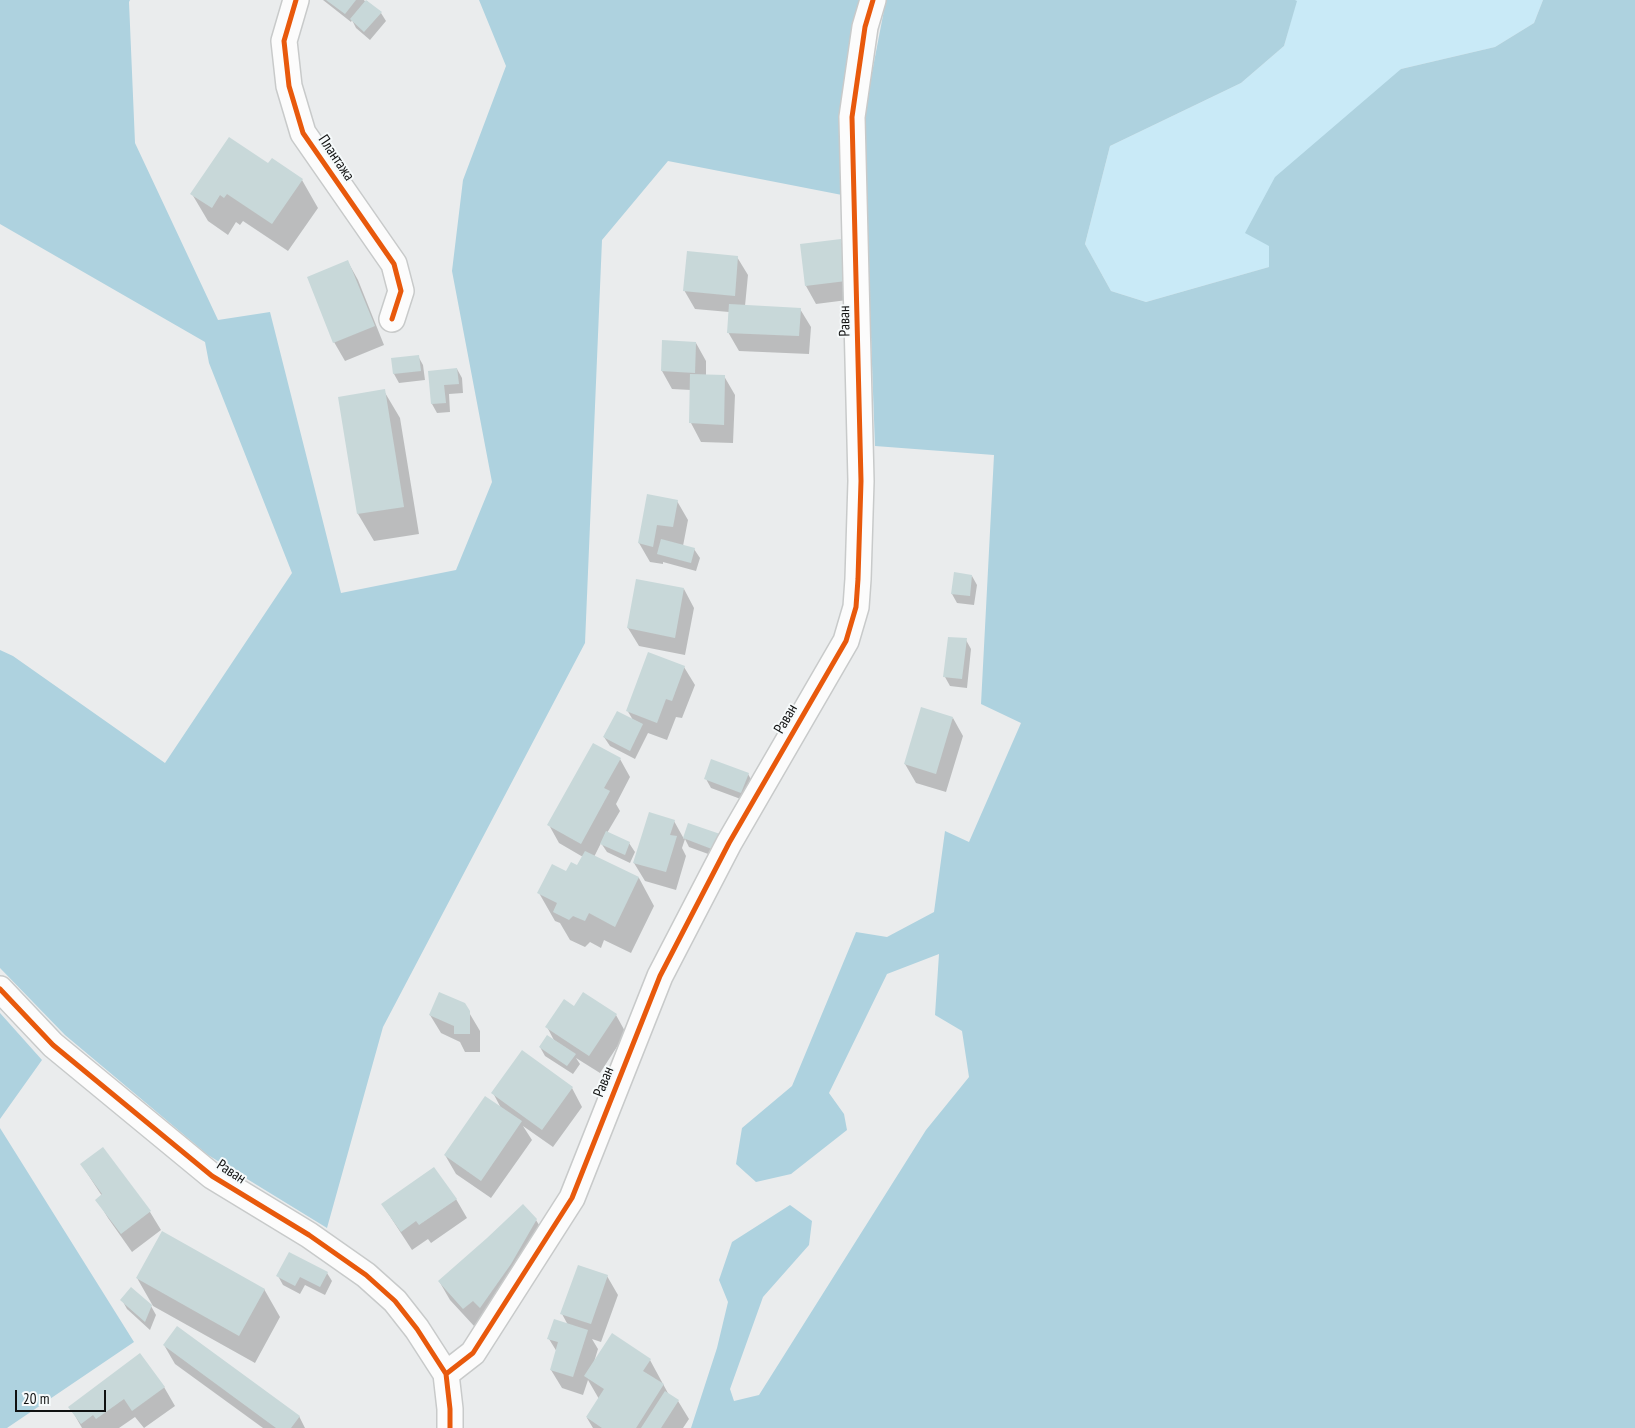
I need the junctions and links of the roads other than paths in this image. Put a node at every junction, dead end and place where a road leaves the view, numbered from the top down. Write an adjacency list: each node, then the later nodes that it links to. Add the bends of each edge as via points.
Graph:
1 (296, 0): 3 (street, Плантажа, via 284,42 289,86 304,133 394,264 401,291)
2 (873, 0): 5 (street, Раван, via 865,27 852,116 861,481 856,607 846,641 729,843 660,976 572,1198 473,1353)
3 (392, 318)
4 (0, 988): 5 (street, Раван, via 53,1045 212,1176 309,1235 366,1275 395,1301)
5 (446, 1374): 6 (street, Раван)
6 (450, 1428)

